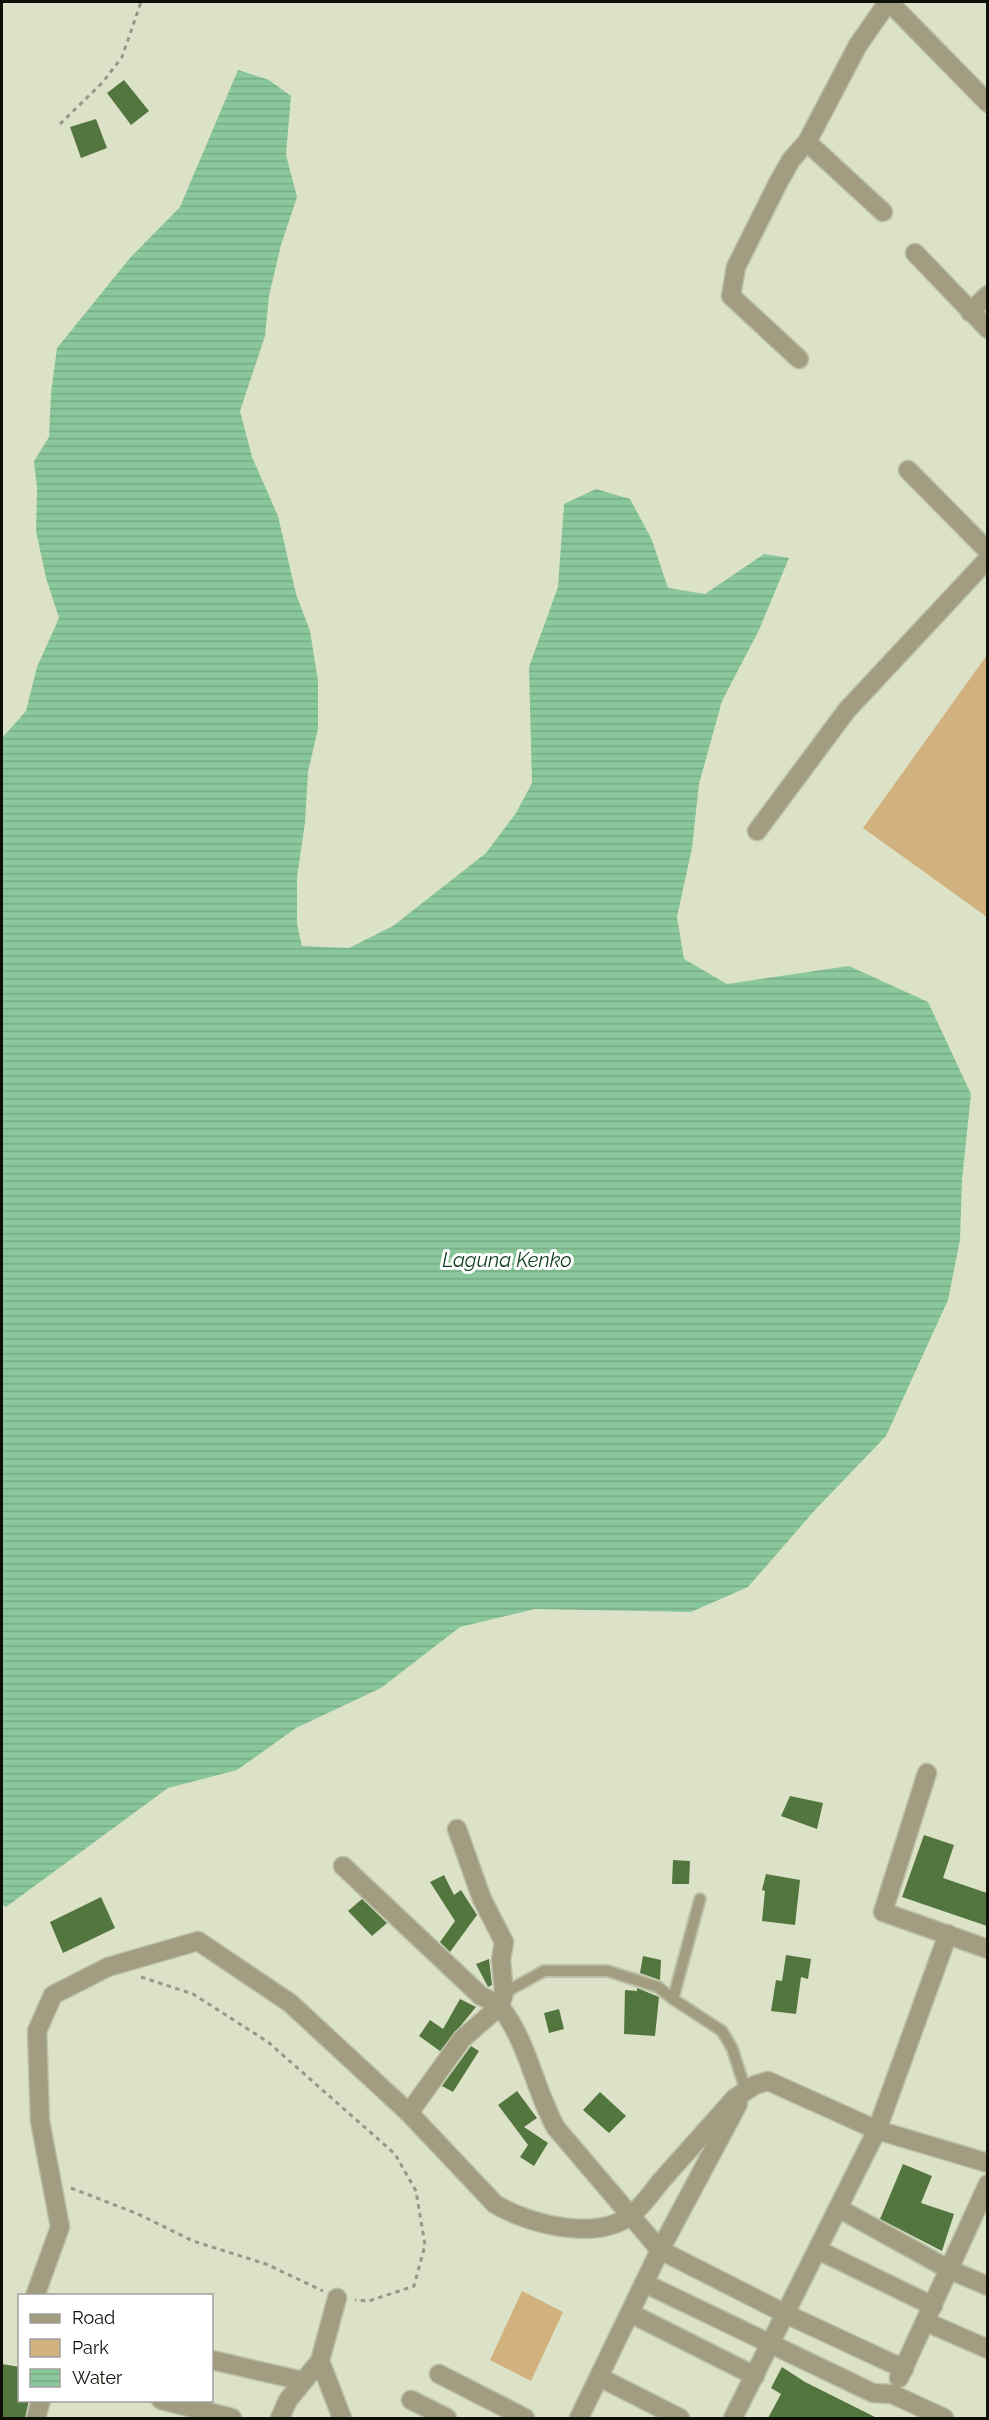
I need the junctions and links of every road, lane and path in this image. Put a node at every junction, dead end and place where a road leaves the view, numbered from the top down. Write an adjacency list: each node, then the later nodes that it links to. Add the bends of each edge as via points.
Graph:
1 (141, 2): 4 (path, via 122,57 103,82)
2 (889, 2): 3 (street); 5 (street, via 858,45)
3 (987, 103)
4 (60, 124)
5 (807, 142): 6 (street); 11 (street, via 783,175 736,267 731,296)
6 (883, 212)
7 (915, 253): 9 (street)
8 (987, 296): 9 (street)
9 (970, 312): 10 (street)
10 (987, 329)
11 (799, 359)
12 (908, 470): 13 (street)
13 (987, 551)
14 (987, 559): 15 (street, via 847,710)
15 (757, 831)
16 (927, 1773): 20 (street, via 883,1912)
17 (457, 1829): 23 (street, via 482,1899 504,1941)
18 (343, 1866): 23 (street, via 481,1996)
19 (700, 1899): 24 (lane)
20 (948, 1934): 21 (street); 27 (street)
21 (987, 1949)
22 (140, 1976): 39 (path, via 193,1994 268,2042 395,2154 416,2192 425,2245 414,2286 369,2301)
23 (502, 1999): 24 (lane, via 544,1971 608,1971 658,1987); 26 (street, via 462,2039); 32 (street, via 556,2128)
24 (673, 1999): 25 (lane, via 722,2031)
25 (746, 2091): 27 (street, via 768,2081); 32 (street, via 735,2098); 33 (street)
26 (409, 2113): 29 (street, via 290,2003 198,1941 108,1967 53,1995 37,2031 40,2121); 32 (street, via 495,2204 512,2214 573,2229 601,2227)
27 (877, 2130): 28 (street); 31 (street)
28 (987, 2163)
29 (53, 2180): 38 (street, via 60,2227); 39 (path, via 193,2241 266,2264)
30 (987, 2184): 35 (street)
31 (838, 2208): 34 (street); 35 (street)
32 (630, 2216): 33 (street)
33 (660, 2250): 36 (street); 41 (street)
34 (818, 2250): 41 (street); 42 (street)
35 (950, 2270): 37 (street); 42 (street)
36 (644, 2283): 40 (street); 43 (street)
37 (987, 2286)
38 (35, 2294)
39 (337, 2298): 46 (street)
40 (630, 2313): 49 (street); 50 (street)
41 (786, 2314): 43 (street); 47 (street)
42 (930, 2314): 44 (street); 47 (street)
43 (771, 2346): 49 (street); 52 (street, via 873,2393)
44 (987, 2349)
45 (213, 2360): 51 (street)
46 (320, 2361): 51 (street); 60 (street)
47 (904, 2369): 52 (street)
48 (439, 2374): 62 (street)
49 (755, 2376): 64 (street)
50 (599, 2377): 56 (street); 63 (street)
51 (303, 2381): 59 (street)
52 (892, 2394): 65 (street)
53 (411, 2400): 61 (street)
54 (40, 2402): 57 (street)
55 (169, 2402): 58 (street)
56 (671, 2416)
57 (36, 2418)
58 (232, 2418)
59 (280, 2418)
60 (342, 2418)
61 (447, 2418)
62 (525, 2418)
63 (579, 2418)
64 (733, 2418)
65 (944, 2418)

